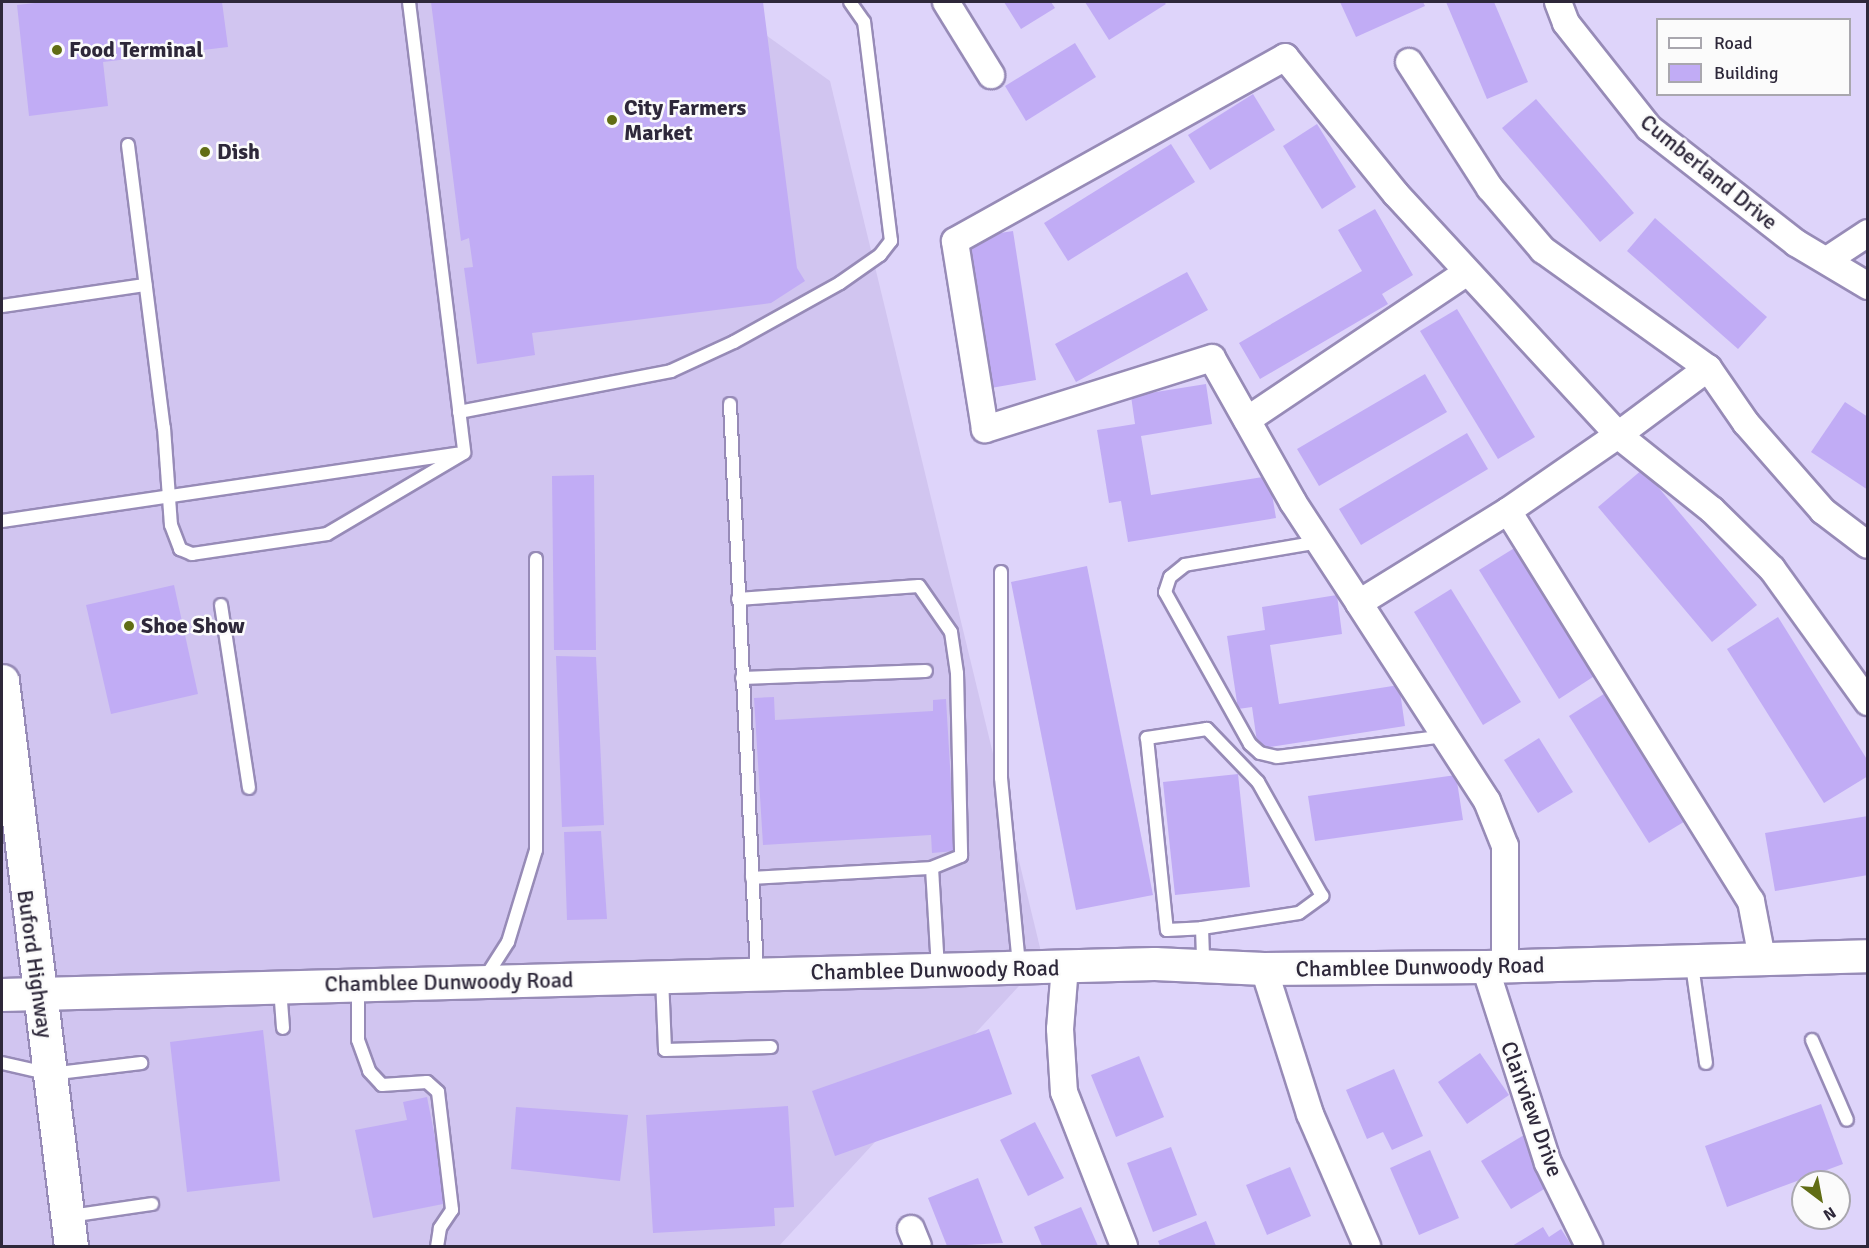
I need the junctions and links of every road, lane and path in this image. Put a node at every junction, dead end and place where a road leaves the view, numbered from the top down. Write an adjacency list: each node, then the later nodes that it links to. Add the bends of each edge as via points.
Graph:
1 (409, 2): 16 (lane)
2 (850, 2): 16 (lane, via 864,22 891,241 880,255 772,321 671,371)
3 (946, 2): 6 (street)
4 (1558, 2): 9 (street, Cumberland Drive, via 1566,23 1649,128 1796,243)
5 (1409, 62): 14 (street, via 1490,188 1543,250)
6 (991, 75)
7 (128, 145): 11 (lane)
8 (1868, 233): 9 (street)
9 (1827, 260): 12 (street, Cumberland Drive)
10 (1466, 273): 17 (street); 17 (street, Clairview Drive, via 1286,57 955,241 985,429 1212,358); 18 (street)
11 (146, 285): 13 (lane); 20 (lane)
12 (1868, 285)
13 (2, 306)
14 (1708, 368): 18 (street); 24 (street, via 1746,423 1823,511)
15 (730, 404): 27 (lane)
16 (459, 412): 19 (lane)
17 (1247, 420): 23 (street, Clairview Drive)
18 (1618, 435): 21 (street); 33 (street, via 1713,510 1772,569)
19 (464, 453): 20 (lane); 20 (lane, via 350,522 307,539 192,554 180,549)
20 (168, 495): 22 (lane)
21 (1508, 511): 28 (street); 41 (street, via 1751,901)
22 (2, 521)
23 (1319, 542): 28 (street, Clairview Drive); 35 (lane, via 1185,565 1170,577 1165,592 1250,744 1260,753 1277,757)
24 (1868, 545)
25 (536, 559): 51 (lane, via 536,850 507,942)
26 (1001, 572): 46 (lane, via 1000,778)
27 (738, 599): 31 (lane); 37 (lane, via 919,586 951,632 957,673 961,856)
28 (1359, 603): 35 (street, Clairview Drive)
29 (220, 605): 36 (lane)
30 (926, 671): 31 (lane)
31 (742, 678): 38 (lane)
32 (2, 681): 34 (main road, Buford Highway)
33 (1868, 702)
34 (5, 732): 54 (main road, Buford Highway)
35 (1445, 736): 45 (street, Clairview Drive, via 1487,801 1505,846)
36 (249, 788)
37 (932, 868): 38 (lane); 47 (lane)
38 (752, 878): 49 (lane)
39 (1202, 928): 39 (lane, via 1167,930 1147,738 1207,729 1258,782 1322,896 1299,913); 42 (lane)
40 (1868, 956): 41 (street, Chamblee Dunwoody Road)
41 (1762, 958): 43 (street, Chamblee Dunwoody Road)
42 (1203, 965): 44 (street, Chamblee Dunwoody Road); 48 (street, Chamblee Dunwoody Road)
43 (1692, 965): 45 (street, Chamblee Dunwoody Road); 61 (lane)
44 (1065, 966): 46 (street, Chamblee Dunwoody Road); 67 (street, via 1060,1029 1064,1092)
45 (1495, 967): 48 (street, Chamblee Dunwoody Road); 69 (street, Clairview Drive, via 1548,1163)
46 (1019, 968): 47 (street, Chamblee Dunwoody Road)
47 (938, 969): 49 (street, Chamblee Dunwoody Road)
48 (1264, 969): 68 (street, via 1310,1114)
49 (757, 974): 50 (street, Chamblee Dunwoody Road)
50 (662, 977): 51 (street, Chamblee Dunwoody Road); 58 (lane, via 665,1050)
51 (483, 981): 52 (street, Chamblee Dunwoody Road)
52 (358, 985): 53 (street, Chamblee Dunwoody Road); 66 (lane, via 358,1040 369,1071 382,1085 428,1082 438,1092 452,1210 440,1228)
53 (280, 987): 54 (street, Chamblee Dunwoody Road); 56 (lane)
54 (39, 993): 55 (street, Chamblee Dunwoody Road); 62 (main road, Buford Highway)
55 (2, 995)
56 (283, 1028)
57 (1812, 1040): 63 (lane)
58 (771, 1047)
59 (2, 1063): 62 (lane)
60 (141, 1063): 62 (lane)
61 (1706, 1063)
62 (50, 1074): 65 (main road, Buford Highway)
63 (1848, 1120)
64 (152, 1204): 65 (lane)
65 (70, 1231)
66 (437, 1246)
67 (1124, 1246)
68 (1367, 1246)
69 (1588, 1246)

